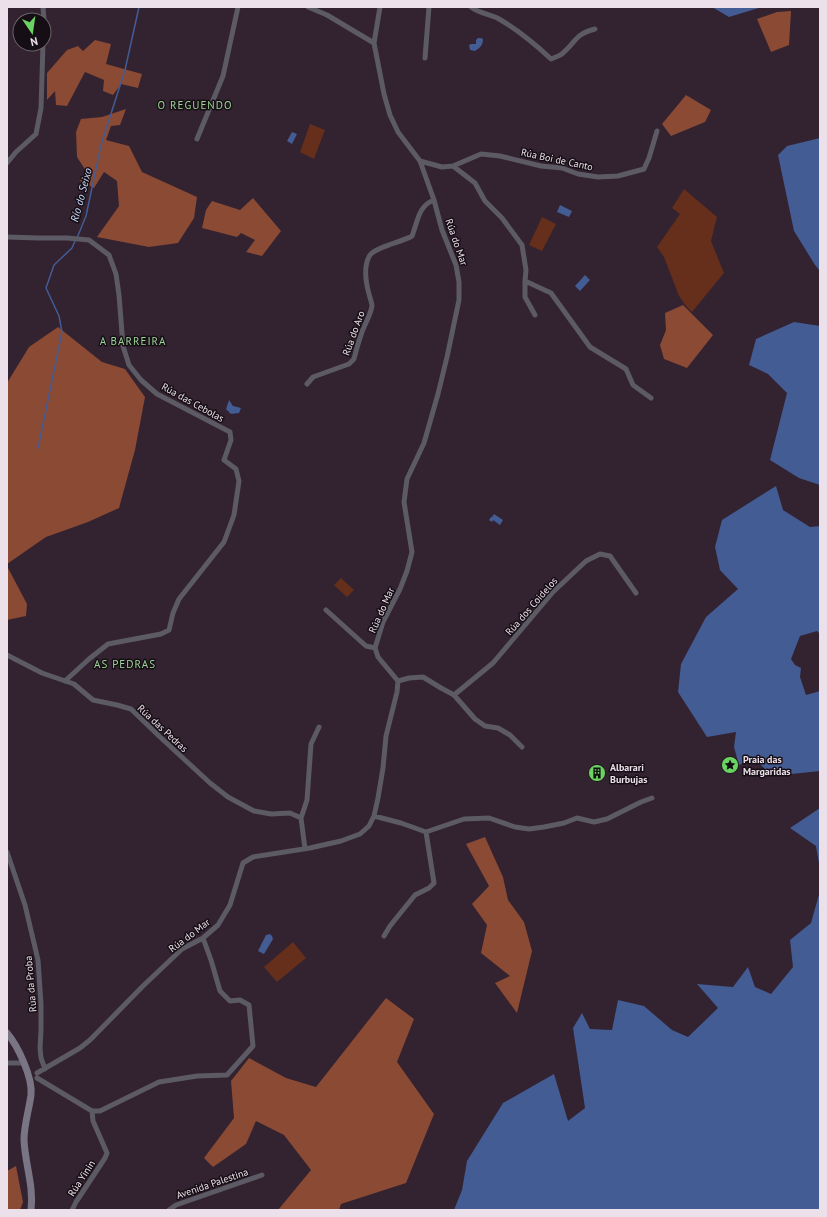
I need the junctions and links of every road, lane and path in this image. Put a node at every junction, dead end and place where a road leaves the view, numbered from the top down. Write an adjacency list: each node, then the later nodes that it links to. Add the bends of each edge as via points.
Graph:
1 (238, 7): 11 (street, via 223,76)
2 (308, 7): 7 (street, via 327,15)
3 (380, 7): 7 (street, Rúa do Mar)
4 (429, 7): 9 (street)
5 (471, 7): 6 (street, via 498,19 530,40 551,59 562,54 578,36)
6 (595, 29)
7 (374, 44): 12 (street, Rúa do Mar, via 390,115 398,132)
8 (43, 52): 13 (street, via 41,108 36,134)
9 (425, 58)
10 (657, 131): 14 (street, Rúa Boi de Canto, via 644,169 618,176 578,174 562,168 481,154)
11 (197, 139)
12 (420, 161): 14 (street, via 442,167); 15 (street, Rúa do Mar)
13 (7, 163)
14 (453, 166): 17 (street, via 475,183 485,201 502,218 522,245)
15 (434, 200): 19 (street, Rúa do Aro, via 426,203 419,214 412,236 370,255 366,271 372,305 353,362 314,377); 23 (street, Rúa do Mar, via 442,230 456,264 460,282 459,300 424,443 406,480 404,502 412,552 407,571 383,622)
16 (7, 237): 25 (street, Rúa das Cebolas, via 89,240 109,255 116,274 123,346 129,365 140,380 157,394 230,432 231,440 224,460 236,469 238,481 234,515 224,542 179,599 169,630 161,634 108,644)
17 (525, 281): 18 (street, via 525,297); 20 (street, via 551,294 590,347 626,369 634,386)
18 (535, 315)
19 (307, 384)
20 (651, 398)
21 (636, 593): 27 (street, Rúa dos Coidelos, via 610,556 600,554 586,561 553,592 493,663)
22 (326, 610): 23 (street, via 366,646)
23 (375, 648): 26 (street, Rúa do Mar, via 378,657)
24 (7, 655): 25 (street, Rúa das Pedras, via 42,673)
25 (65, 681): 32 (street, Rúa das Pedras, via 74,684 93,700 131,709 228,797 254,811 271,814 290,812)
26 (398, 681): 27 (street, via 423,677); 31 (street, Rúa do Mar, via 386,736)
27 (454, 694): 29 (street, via 475,719 485,726 498,728 510,735)
28 (319, 727): 32 (street, via 311,744 307,800)
29 (522, 747)
30 (652, 798): 33 (street, via 607,820 594,822 577,818 529,829 514,827 489,818 464,819)
31 (374, 816): 33 (street); 34 (street, Rúa do Mar, via 369,826 360,834)
32 (301, 818): 34 (street)
33 (426, 832): 36 (street, via 434,883 415,895)
34 (305, 849): 37 (street, Rúa do Mar, via 253,857 243,863 230,905 218,925)
35 (7, 852): 41 (street, Rúa da Proba, via 25,905 38,960 42,1030 40,1048)
36 (384, 936)
37 (202, 938): 41 (street, Rúa do Mar, via 182,949 90,1040); 43 (street, via 220,991 230,1001 240,1000 249,1005 253,1046 227,1075 197,1076 159,1082 100,1110)
38 (7, 1033): 40 (main road)
39 (7, 1063): 40 (street)
40 (24, 1063): 42 (main road)
41 (44, 1069): 42 (street, Rúa do Mar)
42 (35, 1077): 43 (street); 45 (main road, via 24,1141 32,1194)
43 (92, 1111): 46 (street, Rúa Yinin, via 107,1153)
44 (262, 1175): 47 (street, Avenida Palestina, via 176,1205)
45 (31, 1210)
46 (72, 1210)
47 (170, 1210)

